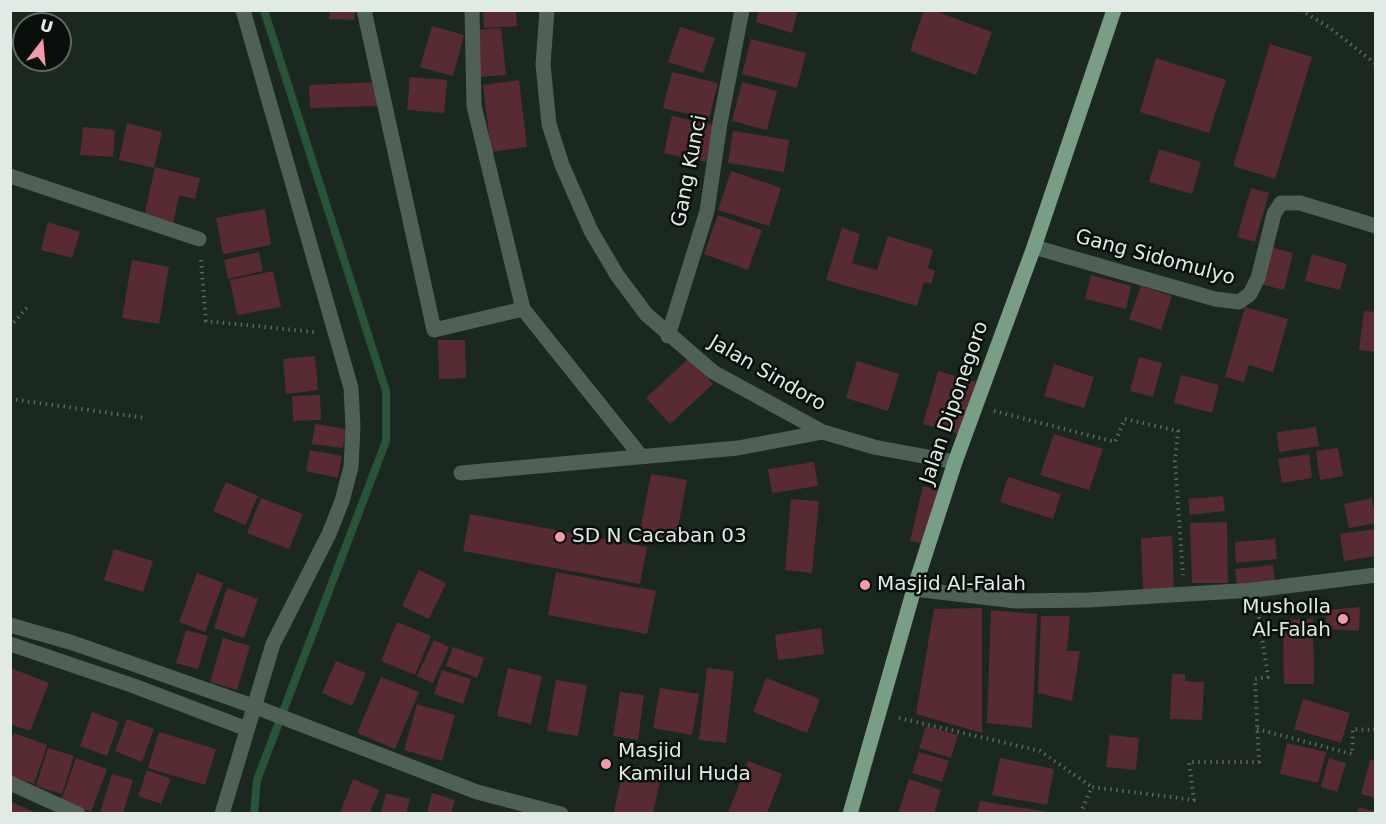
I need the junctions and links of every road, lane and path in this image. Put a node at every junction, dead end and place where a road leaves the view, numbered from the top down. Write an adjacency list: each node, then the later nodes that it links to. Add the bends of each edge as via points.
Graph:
1 (243, 10): 16 (street, via 325,304)
2 (364, 10): 14 (street, via 434,330)
3 (472, 10): 14 (street, via 474,106)
4 (547, 10): 17 (street, Jalan Sindoro, via 543,65 549,124 562,165 591,231 617,275)
5 (742, 10): 17 (street, Gang Kunci, via 707,211)
6 (1114, 10): 12 (main road, Jalan Diponegoro)
7 (1300, 10): 8 (path)
8 (1376, 64)
9 (10, 176): 11 (street)
10 (1376, 226): 12 (street, Gang Sidomulyo, via 1300,203 1281,203 1274,214 1258,278 1250,294 1239,302 1215,299)
11 (199, 239): 16 (path, via 206,321)
12 (1034, 247): 19 (main road, Jalan Diponegoro)
13 (29, 305): 15 (path)
14 (523, 309): 22 (street)
15 (10, 327)
16 (337, 334): 31 (street, via 351,388 351,467 329,534 273,644)
17 (668, 336): 21 (street, Jalan Sindoro, via 713,372)
18 (10, 399): 20 (path)
19 (976, 406): 23 (main road, Jalan Diponegoro); 28 (path, via 1115,442 1125,419 1178,431 1175,461)
20 (146, 418)
21 (823, 432): 22 (street, via 738,448); 23 (street, Jalan Sindoro, via 874,447)
22 (640, 455): 24 (street)
23 (955, 462): 26 (main road, Jalan Diponegoro)
24 (461, 473)
25 (1376, 574): 27 (street)
26 (915, 589): 28 (street, via 1016,601); 32 (main road, Jalan Diponegoro)
27 (1254, 590): 28 (street); 35 (path, via 1268,677 1255,679)
28 (1184, 593)
29 (10, 625): 31 (street, via 73,643)
30 (10, 644): 34 (street)
31 (259, 709): 34 (street); 41 (street, via 477,792)
32 (878, 713): 38 (path, via 1040,751); 42 (main road, Jalan Diponegoro)
33 (1376, 721): 36 (path)
34 (246, 729): 40 (street)
35 (1257, 729): 36 (path, via 1352,754 1353,729); 38 (path, via 1259,762 1190,762 1194,800)
36 (1375, 730)
37 (10, 783): 39 (street)
38 (1092, 787): 43 (path)
39 (78, 813)
40 (222, 813)
41 (561, 813)
42 (850, 813)
43 (1080, 813)

